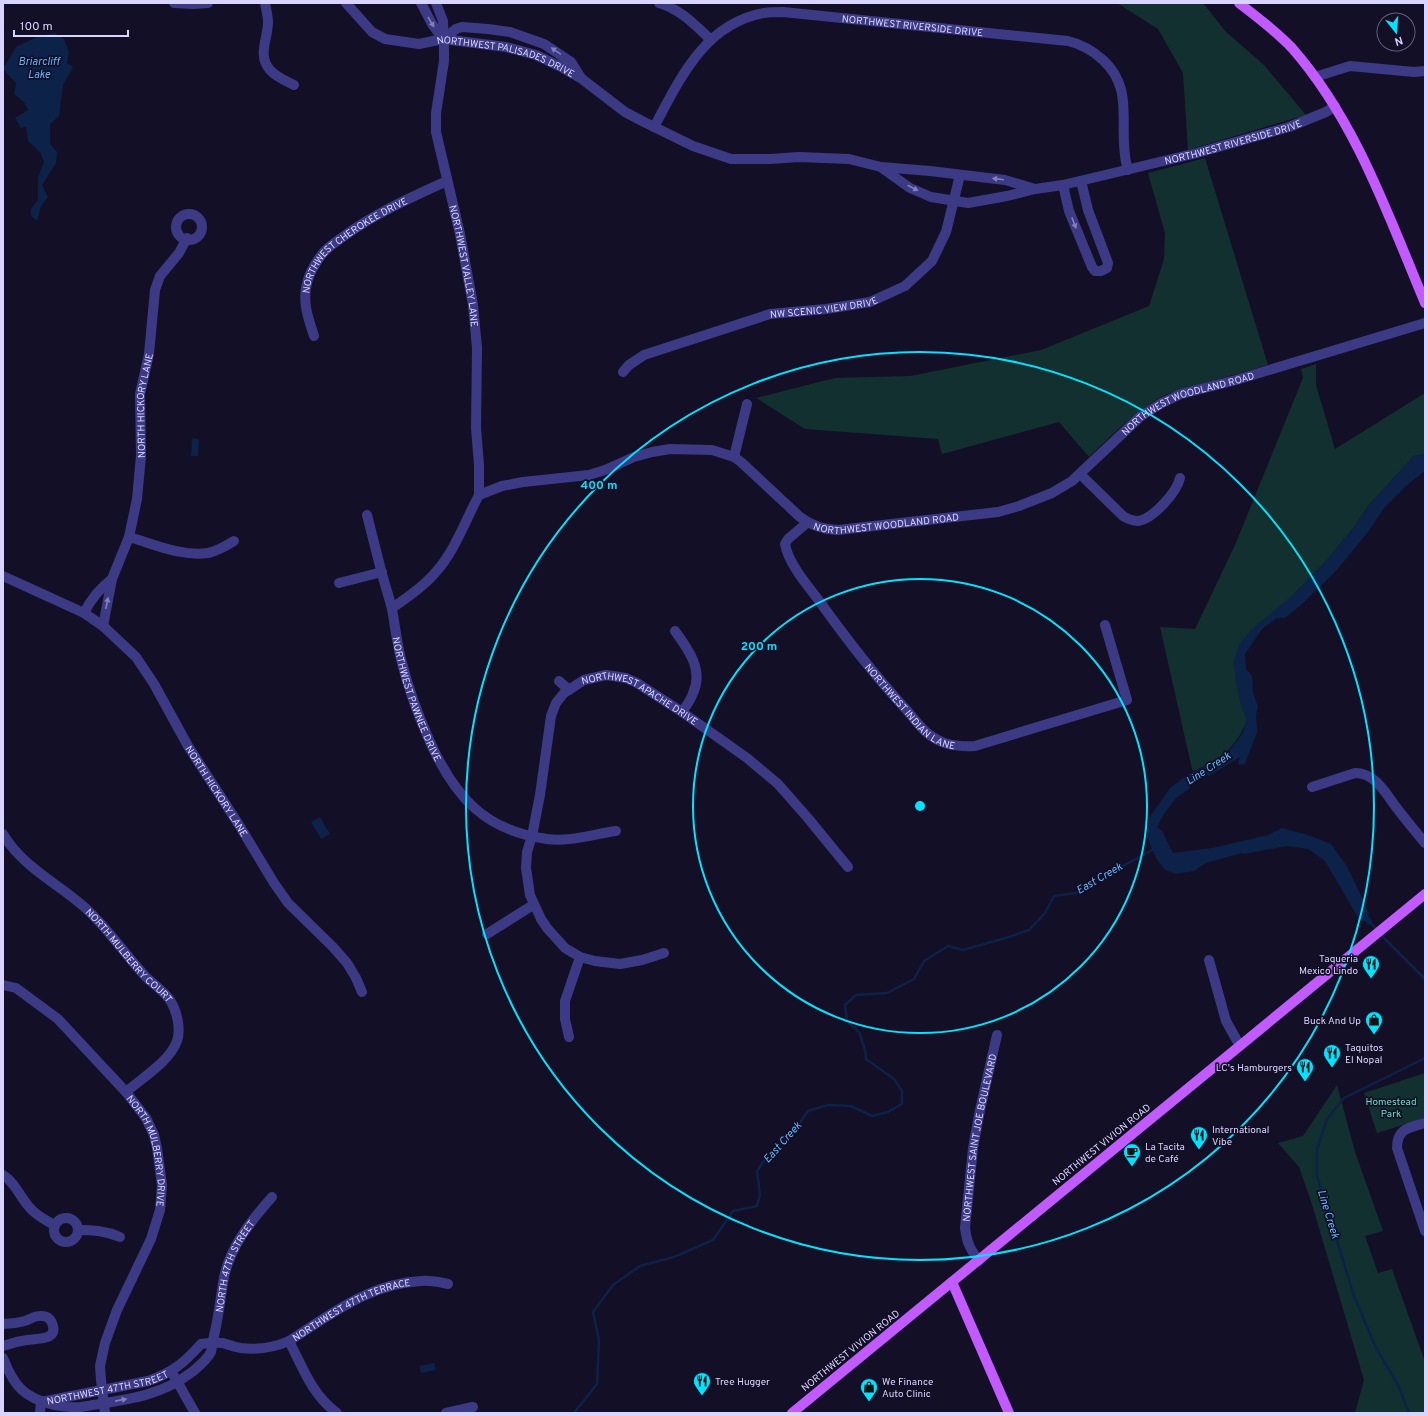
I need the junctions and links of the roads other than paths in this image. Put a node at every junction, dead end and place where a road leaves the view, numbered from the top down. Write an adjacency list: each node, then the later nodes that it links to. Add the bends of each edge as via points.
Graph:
1 (174, 3): 2 (street)
2 (208, 3)
3 (265, 3): 14 (street, via 268,21 263,52 265,62 276,75)
4 (346, 3): 9 (street, via 372,32 385,39 419,44)
5 (421, 3): 9 (street, one-way to 9)
6 (436, 3): 9 (street, NORTHWEST VALLEY LANE, via 443,21)
7 (659, 3): 10 (street, via 688,18)
8 (1239, 3): 12 (main road, via 1292,48)
9 (443, 39): 13 (street, NORTHWEST PALISADES DRIVE, via 506,47 536,55); 13 (street, NORTHWEST PALISADES DRIVE, one-way to 9, via 570,62 544,44 510,32 462,27); 20 (street, NORTHWEST VALLEY LANE, via 444,61 436,123)
10 (710, 40): 16 (street, NORTHWEST RIVERSIDE DRIVE, via 679,79); 18 (street, NORTHWEST RIVERSIDE DRIVE, via 730,26 748,18 765,13 783,12 1079,44 1109,65 1121,88)
11 (1425, 71): 12 (street, via 1350,66)
12 (1315, 77): 15 (main road)
13 (582, 79): 16 (street, NORTHWEST PALISADES DRIVE, via 625,112)
14 (294, 85)
15 (1335, 106): 18 (street, NORTHWEST RIVERSIDE DRIVE, via 1290,127); 26 (main road, via 1371,174)
16 (654, 127): 17 (street, NORTHWEST PALISADES DRIVE, via 693,146 730,159 848,159)
17 (880, 167): 19 (street); 24 (street, NORTHWEST RIVERSIDE DRIVE, one-way to 24, via 910,188 930,197)
18 (1128, 170): 21 (street, NORTHWEST RIVERSIDE DRIVE)
19 (960, 174): 23 (street, one-way to 19, via 1005,180); 24 (street, NW SCENIC VIEW DRIVE)
20 (447, 181): 28 (street, NORTHWEST CHEROKEE DRIVE, via 364,222 324,252 309,277 306,289 306,314); 34 (street, NORTHWEST VALLEY LANE, via 460,234 474,312 477,348 476,428)
21 (1081, 181): 22 (street, NORTHWEST RIVERSIDE DRIVE); 22 (street, one-way to 21, via 1069,211 1092,267 1095,271 1101,271 1107,268 1108,263 1088,210)
22 (1063, 185): 23 (street, NORTHWEST RIVERSIDE DRIVE)
23 (1035, 189): 24 (street, NORTHWEST RIVERSIDE DRIVE, via 968,202)
24 (953, 200): 29 (street, NW SCENIC VIEW DRIVE, via 946,232 932,261 905,286 870,302 770,314 644,355)
25 (188, 238): 37 (street, NORTH HICKORY LANE, via 160,276 155,290 150,343 140,394 141,456 137,499)
26 (1425, 303)
27 (1425, 323): 32 (street, NORTHWEST WOODLAND ROAD, via 1181,394 1141,416)
28 (314, 336)
29 (623, 372)
30 (747, 404): 31 (street)
31 (734, 457): 34 (street, NORTHWEST WOODLAND ROAD, via 712,450 670,449 634,457 589,475 523,482 502,486); 36 (street, NORTHWEST WOODLAND ROAD)
32 (1080, 474): 33 (street, via 1123,516 1138,521 1151,515 1174,493); 36 (street, NORTHWEST WOODLAND ROAD, via 1052,493 998,512 838,530 821,528)
33 (1180, 478)
34 (479, 495): 43 (street, via 455,545 435,574)
35 (367, 515): 39 (street, NORTHWEST PAWNEE DRIVE)
36 (808, 522): 45 (street, NORTHWEST INDIAN LANE, via 788,539 786,544 786,550 804,580 883,684 927,732 941,741 958,747 975,746 1127,700)
37 (129, 537): 38 (street, via 186,554 209,553); 41 (street, NORTH HICKORY LANE)
38 (234, 541)
39 (382, 572): 42 (street); 43 (street, NORTHWEST PAWNEE DRIVE)
40 (3, 576): 44 (street)
41 (112, 580): 44 (street, NORTH HICKORY LANE, via 90,601); 46 (street, NORTH HICKORY LANE, one-way to 41)
42 (339, 583)
43 (392, 608): 54 (street, NORTHWEST PAWNEE DRIVE, via 401,660 414,704 447,776 463,798 484,816 508,829)
44 (84, 613): 46 (street)
45 (1105, 625)
46 (102, 626): 64 (street, NORTH HICKORY LANE, via 136,657 274,883 288,903 346,963)
47 (675, 631): 50 (street, via 696,665 694,693)
48 (559, 681): 49 (street)
49 (568, 690): 50 (street, NORTHWEST APACHE DRIVE, via 594,677 621,677 636,682); 54 (street, NORTHWEST APACHE DRIVE, via 556,703 551,716)
50 (682, 712): 56 (street, NORTHWEST APACHE DRIVE, via 747,758 778,784)
51 (1312, 787): 55 (street, via 1362,773 1382,786)
52 (616, 831): 54 (street, NORTHWEST PAWNEE DRIVE, via 564,840)
53 (3, 834): 68 (street, NORTH MULBERRY COURT, via 10,846 32,867 86,909 170,1001 178,1025 175,1045 165,1058)
54 (532, 836): 58 (street, NORTHWEST APACHE DRIVE, via 527,852 527,876)
55 (1425, 843)
56 (848, 867)
57 (1425, 894): 67 (main road, NORTHWEST VIVION ROAD)
58 (533, 905): 59 (street); 61 (street, NORTHWEST APACHE DRIVE, via 540,919 554,936 565,948)
59 (487, 934)
60 (664, 953): 61 (street, NORTHWEST APACHE DRIVE, via 620,964)
61 (580, 957): 66 (street, via 565,1001)
62 (1209, 960): 67 (street, via 1226,1021)
63 (3, 985): 68 (street, NORTH MULBERRY DRIVE, via 16,988 58,1019)
64 (362, 992)
65 (997, 1035): 76 (street, NORTHWEST SAINT JOE BOULEVARD, via 973,1148 965,1228 969,1247)
66 (568, 1037)
67 (1240, 1046): 76 (main road, NORTHWEST VIVION ROAD)
68 (126, 1092): 86 (street, NORTH MULBERRY DRIVE, via 146,1118 154,1136 161,1172 161,1201 158,1220 151,1238 108,1332 100,1366)
69 (1425, 1123): 74 (street, via 1403,1131 1397,1139 1397,1148)
70 (3, 1174): 72 (street, via 16,1187 30,1209)
71 (272, 1197): 81 (street, NORTH 47TH STREET, via 247,1227 228,1260)
72 (54, 1225): 73 (street, via 58,1220 69,1218 74,1220); 73 (street, via 55,1235 63,1242 74,1240)
73 (78, 1230): 75 (street, via 98,1230)
74 (1425, 1231)
75 (120, 1237)
76 (979, 1260): 77 (main road, NORTHWEST VIVION ROAD)
77 (952, 1282): 94 (main road, NORTHWEST VIVION ROAD); 95 (main road)
78 (448, 1284): 80 (street, NORTHWEST 47TH TERRACE, via 431,1281 390,1285 344,1306)
79 (3, 1324): 82 (street, via 19,1323 45,1316 49,1318 53,1328 52,1333 42,1340 29,1339)
80 (289, 1341): 81 (street, NORTHWEST 47TH TERRACE, via 257,1349); 92 (street, via 313,1389)
81 (212, 1342): 84 (street, NORTHWEST 47TH STREET, via 201,1344); 85 (street, NORTHWEST 47TH STREET, via 211,1352 202,1364)
82 (3, 1346)
83 (3, 1358): 87 (street, via 18,1386)
84 (172, 1371): 85 (street); 86 (street, NORTHWEST 47TH STREET, via 148,1381)
85 (177, 1383): 89 (street, NORTHWEST 47TH STREET, one-way to 85); 91 (street)
86 (102, 1390): 87 (street, NORTHWEST 47TH STREET); 89 (street, NORTH MULBERRY DRIVE)
87 (41, 1402): 89 (street, NORTHWEST 47TH STREET, via 63,1407); 90 (street)
88 (473, 1407): 93 (street)
89 (105, 1408)
90 (40, 1413)
91 (195, 1413)
92 (337, 1413)
93 (446, 1413)
94 (792, 1413)
95 (1009, 1413)

